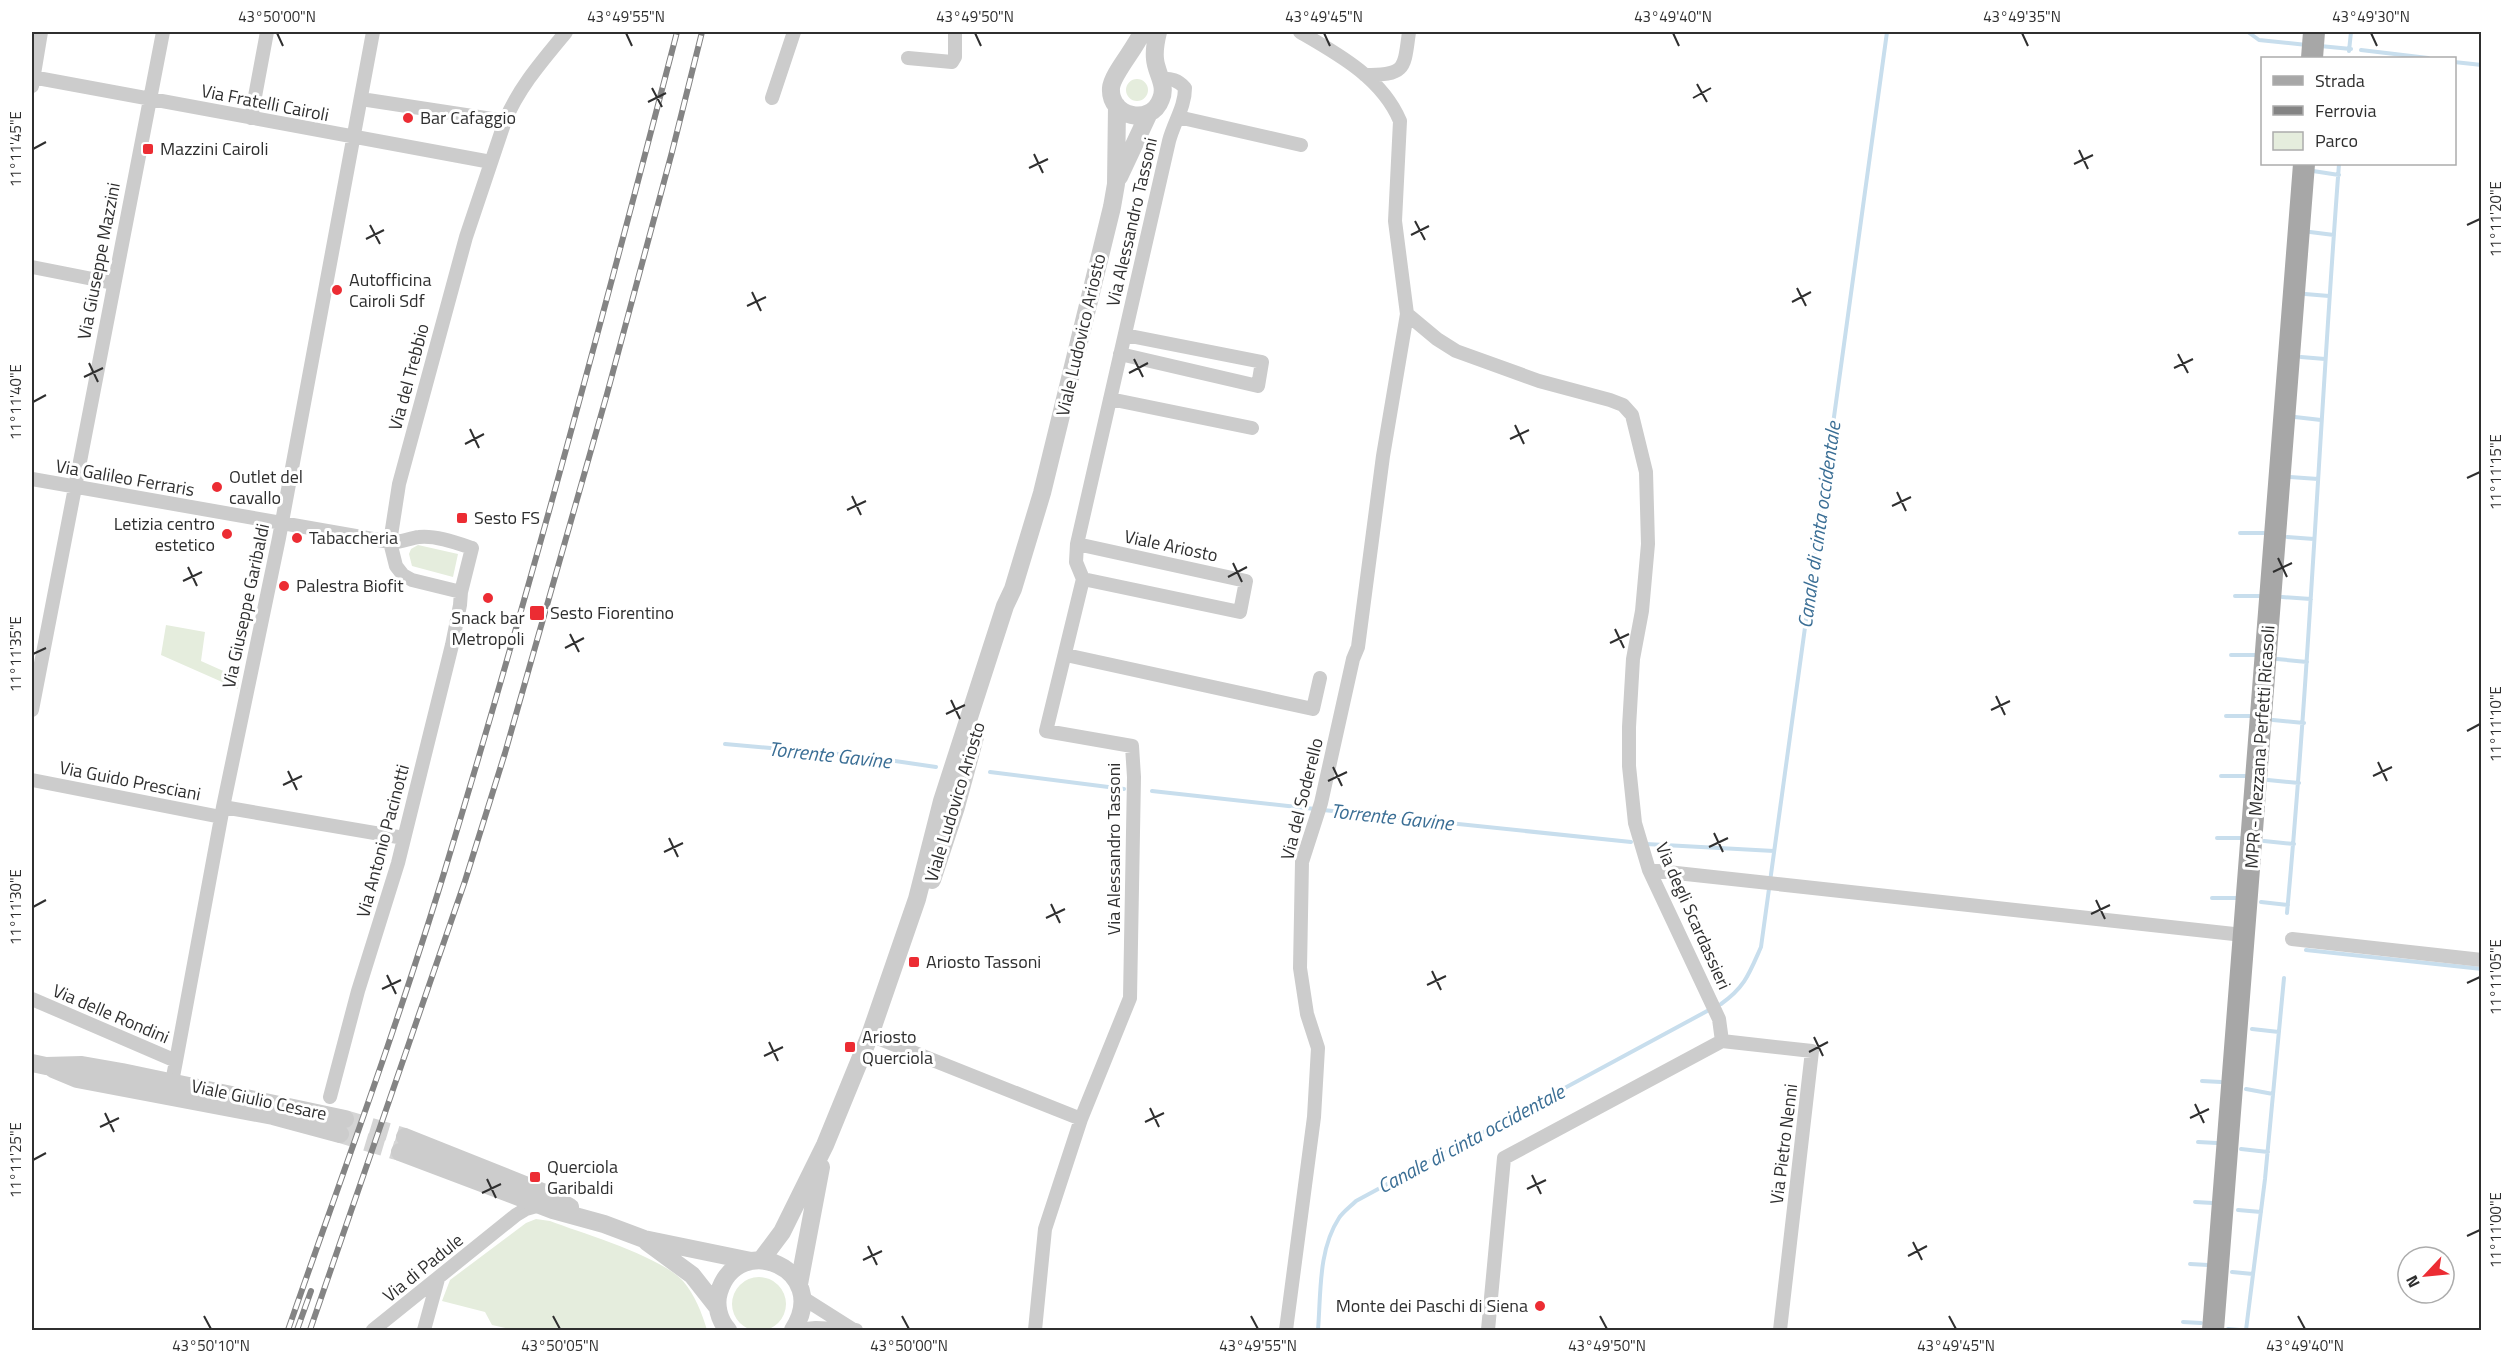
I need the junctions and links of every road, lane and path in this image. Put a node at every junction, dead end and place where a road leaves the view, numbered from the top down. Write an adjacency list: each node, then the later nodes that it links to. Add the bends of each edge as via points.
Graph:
1 (41, 32): 18 (street)
2 (163, 32): 20 (street, Via Giuseppe Mazzini)
3 (267, 32): 25 (street)
4 (373, 32): 21 (street, Via Giuseppe Garibaldi)
5 (566, 32): 26 (street, Via del Trebbio, via 535,70)
6 (795, 32): 19 (street)
7 (956, 32): 14 (street, via 952,62)
8 (1142, 32): 15 (street, Viale Ludovico Ariosto)
9 (1158, 32): 17 (street, Viale Ludovico Ariosto, via 1155,59)
10 (1300, 32): 16 (street)
11 (1409, 32): 16 (street, via 1405,62 1399,70 1389,75)
12 (2314, 32): 13 (main road)
13 (2312, 57)
14 (908, 58)
15 (1121, 69): 17 (street, via 1146,65); 22 (street, Viale Ludovico Ariosto, via 1111,89)
16 (1365, 75): 34 (street, via 1394,105 1400,120 1395,221)
17 (1160, 78): 23 (street, Viale Ludovico Ariosto, via 1162,97); 24 (street, Via Alessandro Tassoni, via 1180,82 1185,88)
18 (32, 80): 20 (street, Via Fratelli Cairoli)
19 (772, 98)
20 (150, 99): 25 (street, Via Fratelli Cairoli); 33 (street, Via Giuseppe Mazzini)
21 (361, 99): 26 (street); 27 (street, Via Giuseppe Garibaldi)
22 (1117, 106): 23 (street, via 1129,115); 31 (street, Viale Ludovico Ariosto)
23 (1149, 113): 31 (street, Viale Ludovico Ariosto)
24 (1178, 117): 28 (street); 35 (street, Via Alessandro Tassoni, via 1169,141)
25 (251, 118): 27 (street, Via Fratelli Cairoli)
26 (505, 121): 29 (street, Via del Trebbio)
27 (354, 138): 29 (street, Via Fratelli Cairoli); 41 (street, Via Giuseppe Garibaldi)
28 (1300, 145)
29 (491, 162): 42 (street, Via del Trebbio, via 466,237 402,473)
30 (2304, 165): 53 (main road, MPR - Mezzana Perfetti Ricasoli)
31 (1116, 184): 57 (street, Viale Ludovico Ariosto, via 1068,392 956,807 910,948)
32 (32, 267): 33 (street)
33 (113, 283): 40 (street, Via Giuseppe Mazzini)
34 (1407, 314): 52 (street, Via degli Scardassieri, via 1456,351 1539,381 1610,400 1623,405 1632,415 1646,472 1648,543 1633,659 1629,766 1635,823); 81 (street, Via del Soderello, via 1383,456 1358,647 1319,810 1302,862 1300,968 1317,1048 1314,1117)
35 (1125, 335): 36 (street, Via Alessandro Tassoni); 36 (street, Via Alessandro Tassoni, via 1262,362 1258,386)
36 (1120, 354): 37 (street, Via Alessandro Tassoni)
37 (1110, 399): 38 (street); 43 (street, Via Alessandro Tassoni)
38 (1252, 428)
39 (32, 479): 40 (street, Via Galileo Ferraris)
40 (74, 487): 41 (street, Via Galileo Ferraris); 48 (street, Via Giuseppe Mazzini)
41 (281, 525): 42 (street, Via Galileo Ferraris); 50 (street, Via Giuseppe Garibaldi)
42 (390, 542): 45 (street, via 396,566 403,575); 45 (street, Via Antonio Pacinotti, via 420,537 472,548)
43 (1077, 544): 44 (street, Via Alessandro Tassoni, via 1076,562); 44 (street, Viale Ariosto, via 1246,581 1240,612)
44 (1083, 579): 46 (street, Via Alessandro Tassoni)
45 (461, 592): 51 (street, Via Antonio Pacinotti, via 452,645)
46 (1065, 655): 47 (street, via 1313,709); 64 (street, Via Alessandro Tassoni, via 1046,731 1132,746 1134,777 1130,998)
47 (1320, 678)
48 (32, 710)
49 (32, 780): 50 (street, Via Guido Presciani)
50 (222, 812): 51 (street, Via Guido Presciani); 59 (street, Via Giuseppe Garibaldi)
51 (404, 838): 62 (street, Via Antonio Pacinotti)
52 (1649, 870): 53 (street); 58 (street, Via degli Scardassieri, via 1719,1018)
53 (2241, 925): 84 (main road, MPR - Mezzana Perfetti Ricasoli, via 2244,961)
54 (2292, 939): 55 (street)
55 (2481, 960)
56 (32, 999): 59 (street, Via delle Rondini)
57 (870, 1035): 64 (street); 66 (street, Viale Ludovico Ariosto)
58 (1722, 1041): 82 (street, via 1504,1158); 83 (street, Via Pietro Nenni, via 1812,1051)
59 (176, 1061): 61 (street, Via Giuseppe Garibaldi)
60 (39, 1065): 61 (street, Viale Giulio Cesare, via 82,1065); 63 (street, Viale Giulio Cesare, via 77,1079)
61 (172, 1082): 63 (street, Viale Giulio Cesare, via 176,1093); 63 (street, Viale Giulio Cesare, via 343,1126)
62 (330, 1097)
63 (184, 1099)
64 (1081, 1119): 80 (street, via 1045,1229)
65 (402, 1145): 67 (street)
66 (825, 1145): 72 (street, Viale Ludovico Ariosto, via 782,1232); 74 (street, Viale Ludovico Ariosto)
67 (522, 1192): 68 (street); 69 (street); 70 (street, Via di Padule)
68 (540, 1205): 69 (street); 70 (street, Via di Padule, via 526,1209)
69 (604, 1224): 71 (street)
70 (496, 1233): 73 (street, Via di Padule)
71 (644, 1239): 72 (street); 75 (street, via 692,1275)
72 (756, 1261): 74 (street, via 783,1267); 75 (street, Viale Ludovico Ariosto, via 729,1273 718,1295)
73 (438, 1279): 76 (street, Via di Padule); 77 (street)
74 (801, 1291): 78 (street, Viale Ludovico Ariosto, via 803,1310); 79 (street)
75 (723, 1324)
76 (373, 1330)
77 (424, 1330)
78 (794, 1330): 79 (street)
79 (855, 1330)
80 (1035, 1330)
81 (1286, 1330)
82 (1488, 1330)
83 (1780, 1330)
84 (2213, 1330)

